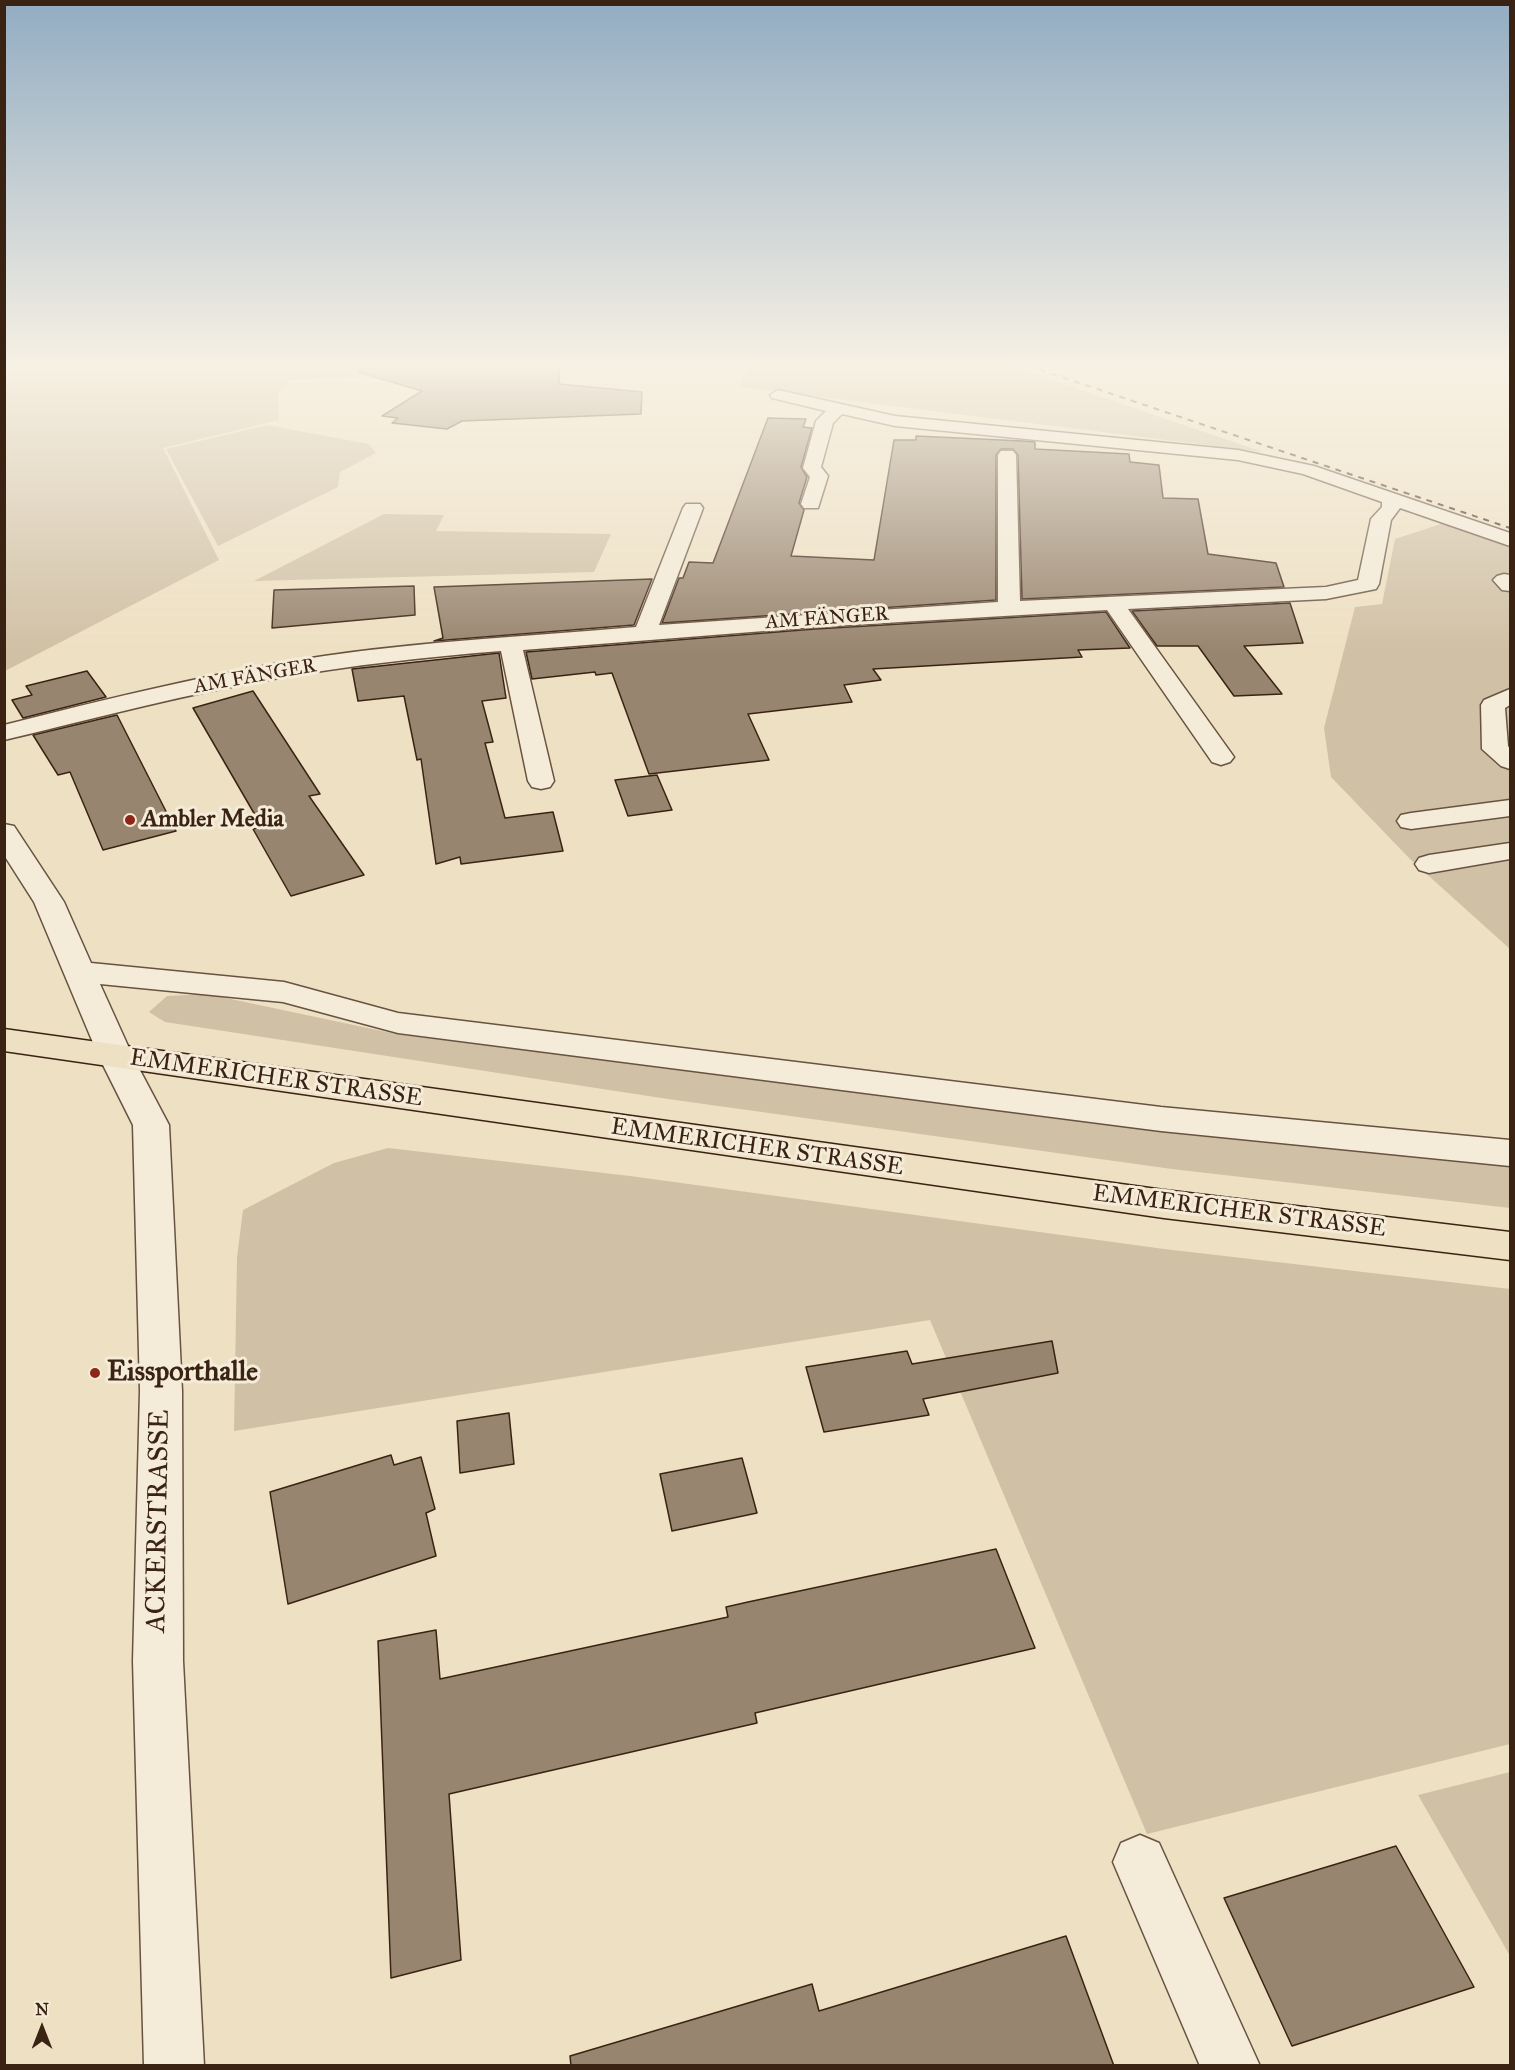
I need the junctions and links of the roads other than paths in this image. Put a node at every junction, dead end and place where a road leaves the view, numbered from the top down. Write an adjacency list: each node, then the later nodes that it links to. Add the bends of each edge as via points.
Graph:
1 (815, 459): 5 (street, via 812,468 819,476)
2 (1006, 459): 9 (street)
3 (1255, 459): 4 (street, via 1308,470)
4 (1392, 500): 7 (street); 8 (street, AM FÄNGER, via 1391,508 1381,519 1368,584 1326,593)
5 (811, 504)
6 (693, 508): 10 (street)
7 (1510, 540)
8 (1113, 603): 9 (street, AM FÄNGER); 14 (street)
9 (1009, 608): 10 (street, AM FÄNGER)
10 (645, 633): 11 (street, AM FÄNGER)
11 (510, 642): 13 (street, AM FÄNGER, via 368,657 211,684); 16 (street)
12 (1510, 696): 15 (street, via 1493,705 1495,749)
13 (4, 734)
14 (1221, 757)
15 (1510, 761)
16 (541, 781)
17 (1510, 808): 18 (street)
18 (1411, 820)
19 (4, 832): 22 (street, ACKERSTRASSE, via 49,902)
20 (1510, 851): 21 (street)
21 (1429, 864)
22 (80, 972): 24 (street, ACKERSTRASSE); 25 (street, via 284,992 398,1023 1114,1114)
23 (4, 1040): 24 (main road, EMMERICHER STRASSE)
24 (116, 1057): 26 (main road, EMMERICHER STRASSE, via 1164,1204); 28 (street, ACKERSTRASSE, via 151,1125 160,1391 158,1661)
25 (1510, 1153)
26 (1510, 1246)
27 (1140, 1862): 29 (street)
28 (174, 2066)
29 (1230, 2066)

